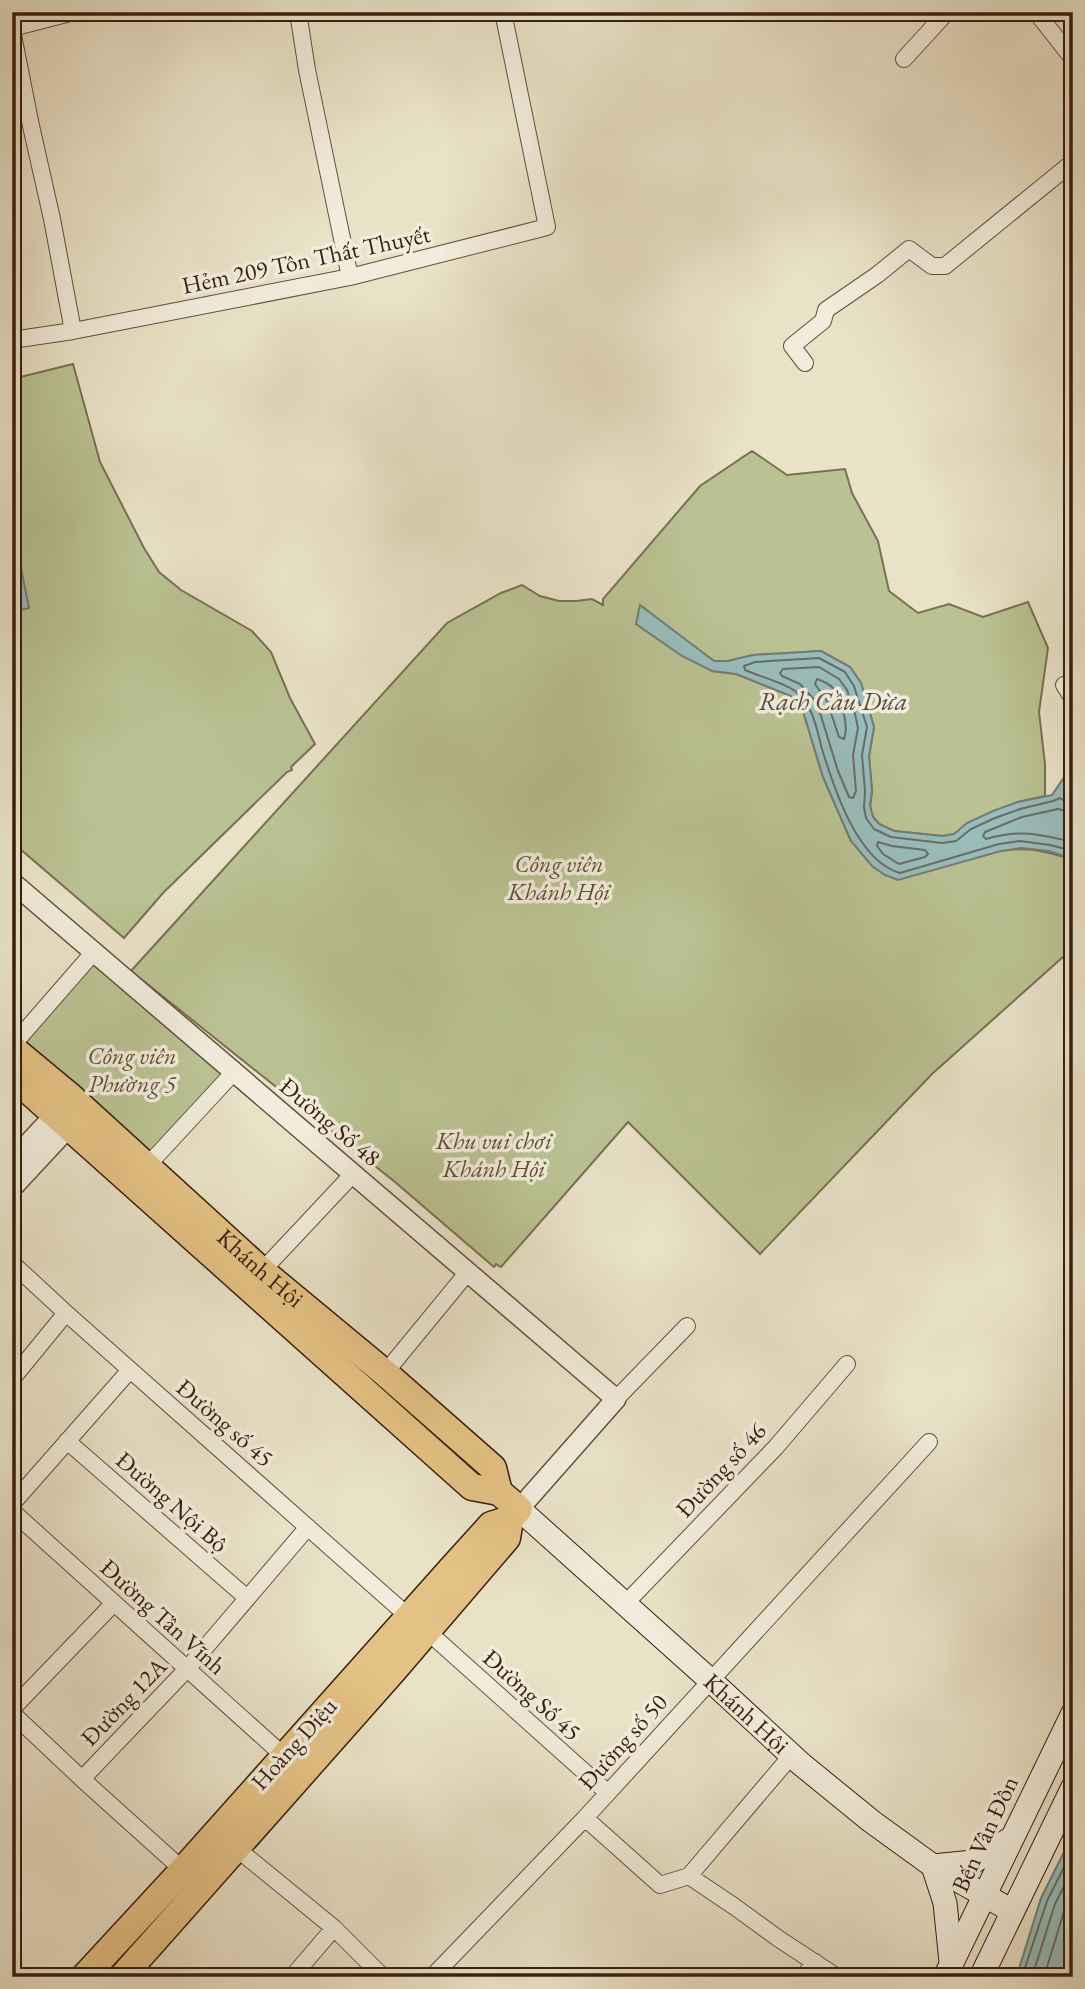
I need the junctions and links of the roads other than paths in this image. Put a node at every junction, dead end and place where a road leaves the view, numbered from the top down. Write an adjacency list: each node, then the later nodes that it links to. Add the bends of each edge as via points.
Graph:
1 (74, 12): 6 (street)
2 (298, 12): 10 (street)
3 (503, 12): 10 (street, Hẻm 209 Tôn Thất Thuyết, via 547,227)
4 (947, 12): 7 (street)
5 (1036, 12): 8 (street)
6 (12, 29): 11 (street)
7 (904, 59)
8 (1073, 59)
9 (1073, 162): 13 (street, via 945,266 932,266 909,249 826,310 823,321 792,346)
10 (350, 277): 11 (street, Hẻm 209 Tôn Thất Thuyết)
11 (73, 331): 12 (street, Hẻm 209 Tôn Thất Thuyết)
12 (12, 340)
13 (805, 363)
14 (12, 882): 15 (street, Đường Số 48)
15 (93, 953): 16 (street); 17 (street, Đường Số 48)
16 (12, 1047): 19 (main road, Khánh Hội)
17 (234, 1072): 21 (street); 22 (street, Đường Số 48)
18 (12, 1076): 19 (main road, Khánh Hội)
19 (70, 1112): 20 (street); 21 (main road, Khánh Hội); 23 (street); 36 (main road, Khánh Hội, via 472,1487)
20 (12, 1161)
21 (148, 1165): 25 (main road, Khánh Hội)
22 (353, 1174): 25 (street); 26 (street, Đường Số 48)
23 (12, 1188)
24 (12, 1263): 27 (street, Đường số 45)
25 (262, 1271): 31 (main road, Khánh Hội)
26 (468, 1272): 31 (street); 33 (street, Đường Số 48)
27 (66, 1313): 30 (street, Đường số 45); 32 (street)
28 (687, 1326): 33 (street, Hoàng Diệu)
29 (847, 1364): 43 (street, Đường số 46, via 776,1447)
30 (130, 1370): 34 (street); 40 (street, Đường số 45)
31 (385, 1373): 36 (main road, Khánh Hội, via 493,1468)
32 (12, 1380)
33 (616, 1399): 39 (street, Hoàng Diệu)
34 (67, 1441): 37 (street); 41 (street, Đường Nội Bộ)
35 (929, 1442): 46 (street, Đường số 50)
36 (499, 1492): 39 (main road, Khánh Hội)
37 (12, 1504)
38 (12, 1511): 42 (street, Đường Tân Vĩnh)
39 (514, 1514): 43 (main road, Khánh Hội); 44 (main road, Hoàng Diệu, via 491,1525)
40 (308, 1527): 41 (street, Đường 12A); 44 (street, Đường số 45)
41 (247, 1598): 45 (street, Đường 12A)
42 (114, 1603): 45 (street, Đường Tân Vĩnh); 47 (street)
43 (625, 1604): 46 (main road, Khánh Hội)
44 (418, 1624): 49 (main road, Hoàng Diệu); 53 (street, Đường Số 45); 56 (main road, Hoàng Diệu)
45 (187, 1669): 49 (street, Đường Tân Vĩnh); 51 (street, Đường 12A)
46 (710, 1680): 50 (main road, Khánh Hội); 53 (street, Đường số 50)
47 (12, 1711): 51 (street)
48 (1073, 1713): 55 (main road, Bến Vân Đồn)
49 (284, 1756): 58 (main road, Hoàng Diệu)
50 (791, 1756): 57 (main road, Khánh Hội); 59 (street)
51 (82, 1779): 58 (street)
52 (1073, 1787): 61 (main road)
53 (608, 1793): 54 (street, Đường số 50)
54 (585, 1818): 59 (street, via 660,1885); 69 (street, Đường số 50)
55 (1013, 1838): 57 (main road, via 973,1863); 60 (main road, Bến Vân Đồn)
56 (236, 1848): 62 (street); 66 (main road, Hoàng Diệu)
57 (933, 1866): 60 (main road, Khánh Hội); 64 (main road, via 945,1903)
58 (183, 1870): 65 (main road, Hoàng Diệu)
59 (689, 1876): 63 (street)
60 (985, 1896): 61 (main road, Khánh Hội); 64 (main road, Bến Vân Đồn)
61 (1012, 1911): 72 (main road)
62 (334, 1928): 67 (street); 68 (street)
63 (815, 1962): 70 (street); 71 (street)
64 (948, 1971)
65 (84, 1977)
66 (122, 1977)
67 (292, 1977)
68 (383, 1977)
69 (432, 1977)
70 (803, 1977)
71 (837, 1977)
72 (981, 1977)

